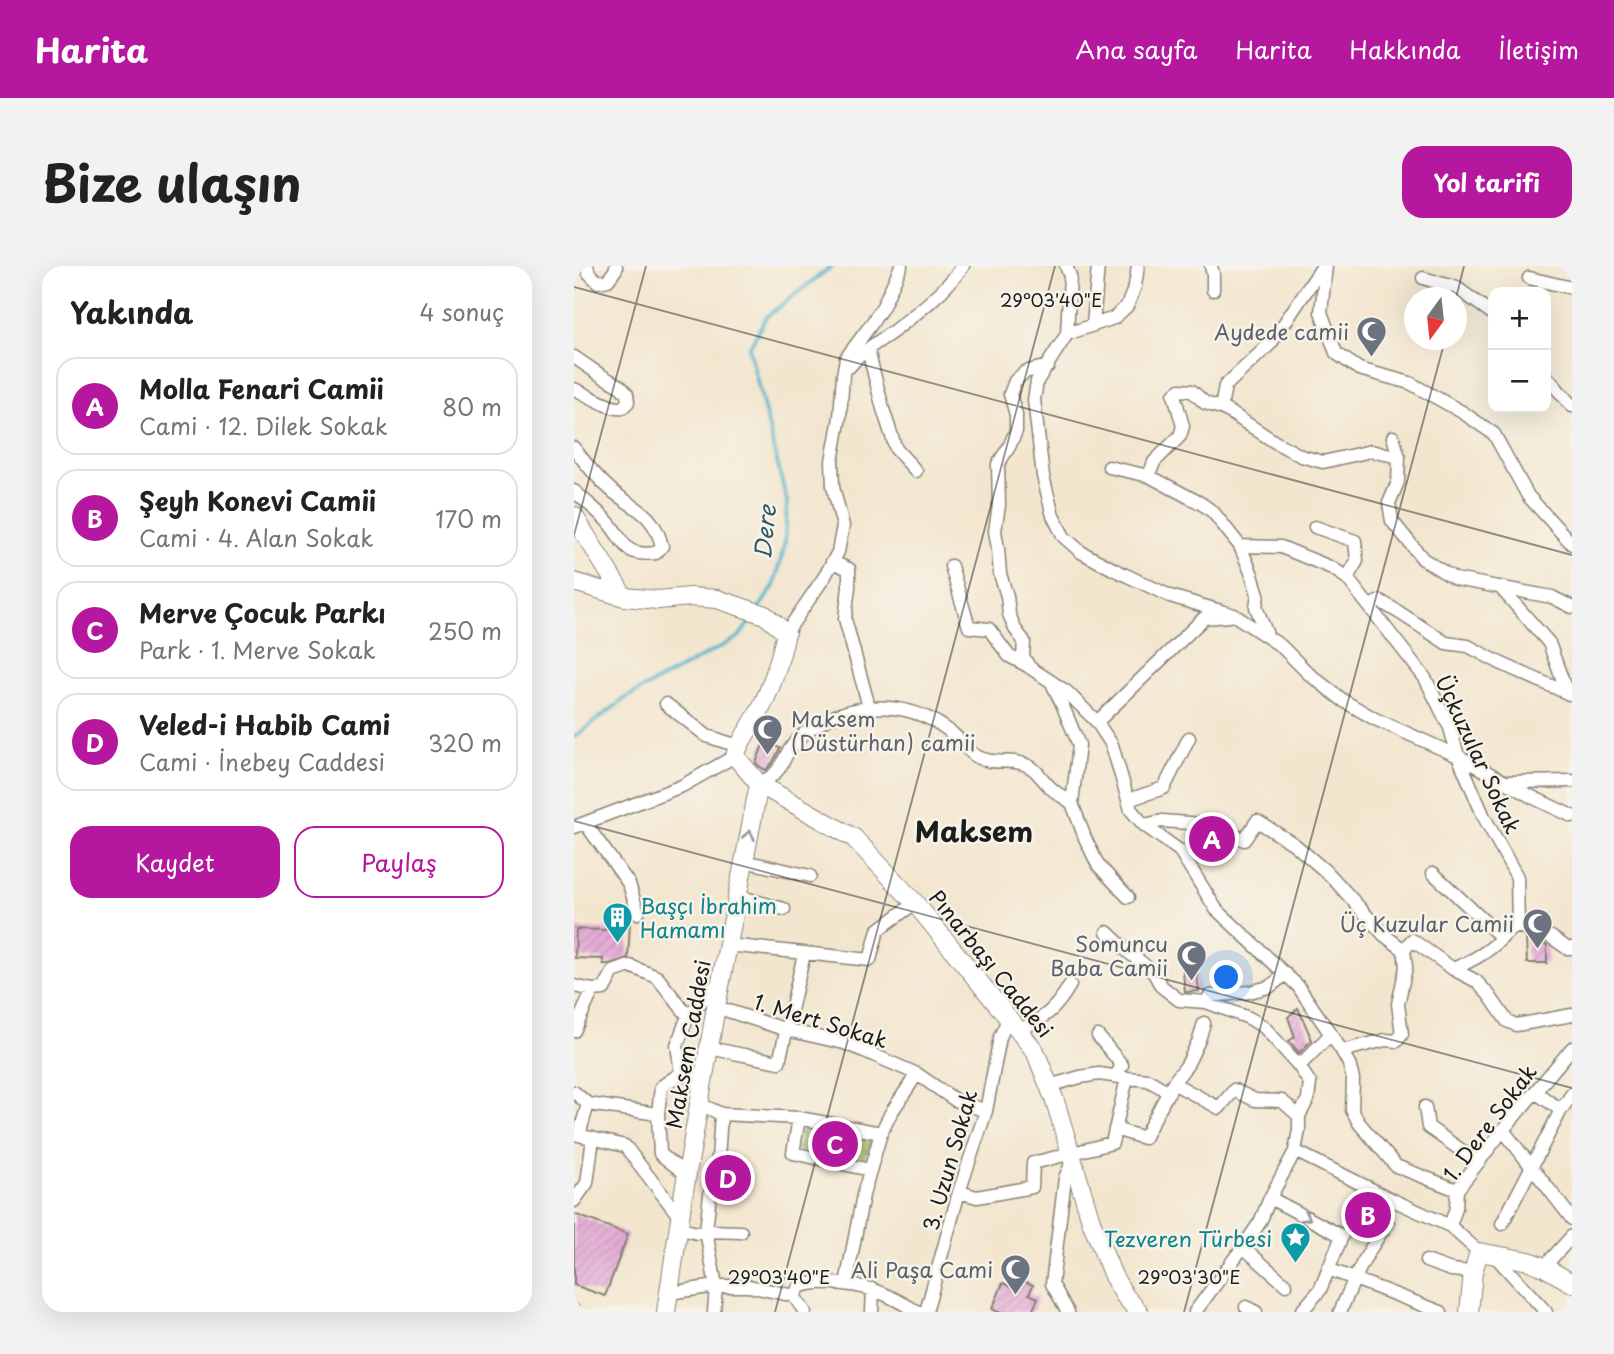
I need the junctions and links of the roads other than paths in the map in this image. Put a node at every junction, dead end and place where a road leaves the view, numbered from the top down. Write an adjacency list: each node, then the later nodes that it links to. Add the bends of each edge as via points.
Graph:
1 (587, 266): 2 (street, via 598,282 608,280)
2 (616, 266)
3 (901, 266): 20 (street, via 883,306 846,358)
4 (963, 266): 17 (street, via 920,311)
5 (1066, 266): 16 (street, via 1070,276)
6 (1097, 266): 15 (street)
7 (1138, 266): 15 (street, via 1127,306 1114,318)
8 (1211, 266): 13 (street)
9 (1324, 266): 24 (street, via 1271,343 1225,386); 34 (street, via 1321,312 1336,353 1359,369 1410,383 1494,434 1528,496)
10 (1423, 278): 14 (street, via 1457,288)
11 (1529, 278): 12 (street)
12 (1572, 288)
13 (1213, 290)
14 (1488, 310)
15 (1093, 325): 16 (street)
16 (1068, 334): 19 (street)
17 (867, 350): 20 (street); 29 (street, via 896,449)
18 (574, 357): 22 (street, via 621,387 628,402 615,409)
19 (1048, 366): 44 (street, via 1037,381 1034,400 1037,436 1053,516 1064,537 1115,570 1170,596); 47 (street, via 1015,381 1010,394 1016,431 998,464 995,531 1000,574)
20 (843, 375): 36 (street, via 832,461 833,487 844,526)
21 (1551, 382): 23 (street)
22 (574, 389)
23 (1572, 406)
24 (1221, 408): 27 (street, via 1301,456 1323,462 1371,451); 30 (street, via 1205,403 1192,391 1180,390 1174,395 1183,426 1180,436 1154,462)
25 (1393, 437): 27 (street)
26 (574, 448): 31 (street, via 597,477 653,523 662,545 656,553 630,551 609,523)
27 (1399, 457): 40 (street, via 1398,482 1389,503 1392,522 1423,559 1455,579)
28 (1108, 467): 30 (street)
29 (916, 471)
30 (1149, 476): 35 (street, via 1213,512)
31 (574, 491)
32 (574, 516): 41 (main road)
33 (1315, 527): 38 (street, via 1355,541 1357,561)
34 (1572, 544)
35 (1240, 546): 38 (street, via 1281,547); 46 (street)
36 (832, 562): 45 (street); 51 (street, via 849,569 845,619)
37 (951, 566): 47 (street, via 968,627 989,629 1009,656)
38 (1347, 578): 42 (street, Üçkuzular Sokak)
39 (574, 582): 41 (main road)
40 (1500, 587): 43 (street, via 1552,597); 49 (street, via 1549,643)
41 (624, 597): 45 (main road, via 717,599 765,615)
42 (1369, 606): 49 (street, via 1380,601 1446,643 1468,646); 55 (street, Üçkuzular Sokak, via 1424,678)
43 (1572, 607)
44 (1234, 615): 46 (street); 52 (street, via 1204,618)
45 (786, 633): 54 (main road, via 759,712)
46 (1267, 636): 55 (street, via 1344,701)
47 (1029, 666): 48 (street)
48 (1051, 682): 52 (street); 60 (street, via 1079,745)
49 (1569, 694)
50 (666, 704): 54 (street, via 707,736)
51 (869, 707): 58 (street, via 816,725 792,746 776,772); 60 (street, via 895,708 936,722 976,756 1032,768)
52 (1097, 722): 59 (street, via 1112,745)
53 (1189, 737): 59 (street, via 1164,788)
54 (737, 751): 58 (main road, Pınarbaşı Caddesi); 62 (street, via 682,786)
55 (1458, 756): 57 (street); 72 (street, Üçkuzular Sokak, via 1517,877)
56 (1572, 781): 57 (street)
57 (1507, 782): 61 (street)
58 (759, 784): 64 (main road, Maksem Caddesi, one-way to 58); 69 (main road, Pınarbaşı Caddesi, via 854,838)
59 (1128, 800): 63 (street)
60 (1072, 803): 68 (street, via 1098,865)
61 (1572, 816)
62 (580, 825): 71 (street, via 629,884)
63 (1144, 825): 77 (street, via 1161,821 1216,825 1244,840 1257,821 1294,844 1331,876 1384,936); 80 (street, via 1180,851 1216,909)
64 (744, 861): 66 (street); 67 (main road, Maksem Caddesi)
65 (1433, 873): 74 (street)
66 (810, 876)
67 (737, 896): 70 (street); 75 (main road, Maksem Caddesi)
68 (1128, 897)
69 (915, 903): 78 (street, via 878,930 870,960); 90 (main road, Pınarbaşı Caddesi)
70 (784, 909)
71 (638, 913)
72 (1518, 926): 74 (street); 76 (street)
73 (1107, 932): 85 (street, via 1179,1000)
74 (1499, 941): 79 (street)
75 (728, 945): 78 (street); 81 (main road, Maksem Caddesi)
76 (1572, 948)
77 (1404, 950): 79 (street, via 1412,940); 97 (street, via 1406,967 1398,1004 1402,1034 1397,1041)
78 (804, 954): 91 (street)
79 (1453, 969): 87 (street, via 1476,981 1507,1021 1517,1025)
80 (1286, 974): 85 (street, via 1269,987 1210,996); 93 (street)
81 (721, 980): 86 (main road, Maksem Caddesi); 88 (street)
82 (1070, 985): 90 (street, via 1060,1003 1043,1018)
83 (574, 986): 84 (street)
84 (593, 990): 88 (street, via 604,989 613,972 630,966 657,977); 92 (street)
85 (1206, 1002): 98 (street, via 1264,1027)
86 (716, 1007): 91 (street, 1. Mert Sokak); 95 (main road, Maksem Caddesi)
87 (1572, 1015)
88 (688, 1016): 99 (street, via 677,1045)
89 (1204, 1023): 104 (street, via 1187,1065)
90 (1013, 1025): 103 (main road, Pınarbaşı Caddesi, via 1035,1051); 112 (street, 3. Uzun Sokak, via 1000,1037)
91 (787, 1030): 95 (street, via 779,1062); 100 (street, 1. Mert Sokak, via 844,1043)
92 (574, 1031)
93 (1331, 1034): 97 (street); 98 (street)
94 (1097, 1036): 101 (street, via 1122,1065)
95 (709, 1048): 102 (main road, Maksem Caddesi)
96 (1572, 1048): 105 (street, 1. Dere Sokak)
97 (1342, 1051): 128 (street, via 1353,1079 1352,1110 1359,1122 1396,1166)
98 (1298, 1066): 115 (street, via 1310,1083)
99 (681, 1073): 102 (street); 113 (street, via 662,1087)
100 (917, 1074): 112 (street, 1. Mert Sokak, via 955,1100); 119 (street)
101 (1122, 1077): 103 (street, via 1099,1074); 104 (street); 117 (street)
102 (703, 1084): 109 (main road, Maksem Caddesi)
103 (1049, 1086): 123 (main road, Pınarbaşı Caddesi)
104 (1171, 1088): 115 (street, via 1219,1108 1234,1090 1255,1100 1282,1101); 117 (street, via 1144,1138)
105 (1535, 1091): 111 (street); 118 (street, 1. Dere Sokak)
106 (574, 1092): 108 (street)
107 (1571, 1098): 111 (street)
108 (588, 1104): 113 (street); 120 (street)
109 (700, 1104): 114 (street); 127 (main road, Maksem Caddesi)
110 (1425, 1107): 124 (street, via 1428,1127)
111 (1561, 1110): 125 (street)
112 (986, 1111): 129 (street, 3. Uzun Sokak)
113 (657, 1114): 127 (street, via 660,1154)
114 (720, 1114): 116 (street); 137 (street)
115 (1299, 1116): 122 (street)
116 (799, 1118): 119 (street); 126 (street, via 793,1153)
117 (1115, 1129): 123 (street, via 1112,1143)
118 (1503, 1130): 124 (street, 1. Dere Sokak); 125 (street)
119 (881, 1133): 126 (street)
120 (576, 1135): 121 (street)
121 (593, 1138): 131 (street, via 587,1183); 133 (street, via 625,1146)
122 (1295, 1151): 130 (street); 136 (street)
123 (1072, 1156): 129 (street, via 1033,1163 1032,1187 977,1197); 160 (street, via 1065,1178 1052,1284); 161 (main road, Pınarbaşı Caddesi, via 1113,1276)
124 (1478, 1162): 128 (street, 1. Dere Sokak)
125 (1532, 1168): 132 (street); 135 (street)
126 (870, 1170): 148 (street)
127 (687, 1175): 133 (main road, Maksem Caddesi)
128 (1457, 1190): 136 (street, 1. Dere Sokak)
129 (959, 1192): 159 (street, 3. Uzun Sokak)
130 (1270, 1198): 140 (street); 144 (street, one-way to 144, via 1342,1236)
131 (574, 1201)
132 (1572, 1219)
133 (678, 1222): 137 (street, via 697,1233); 152 (main road, Maksem Caddesi)
134 (1388, 1224): 146 (street)
135 (1502, 1224)
136 (1450, 1226): 141 (street)
137 (706, 1231): 138 (street); 150 (street)
138 (741, 1232)
139 (1572, 1236): 143 (street)
140 (1243, 1247): 149 (street); 162 (street)
141 (1487, 1254): 143 (main road); 145 (main road); 167 (street)
142 (1426, 1261): 145 (street)
143 (1544, 1267): 147 (main road)
144 (1328, 1269): 146 (street); 163 (street, via 1320,1290)
145 (1473, 1272): 166 (main road)
146 (1355, 1278): 164 (street); 165 (street)
147 (1572, 1283)
148 (845, 1284): 151 (street); 153 (street, via 808,1283)
149 (1286, 1285)
150 (716, 1286): 152 (street); 153 (street, via 749,1286); 155 (street)
151 (873, 1289): 157 (street); 158 (street)
152 (668, 1293): 154 (main road, Maksem Caddesi)
153 (794, 1296): 156 (street)
154 (666, 1312)
155 (714, 1312)
156 (805, 1312)
157 (872, 1312)
158 (918, 1312)
159 (926, 1312)
160 (1068, 1312)
161 (1139, 1312)
162 (1195, 1312)
163 (1301, 1312)
164 (1340, 1312)
165 (1441, 1312)
166 (1469, 1312)
167 (1546, 1312)

